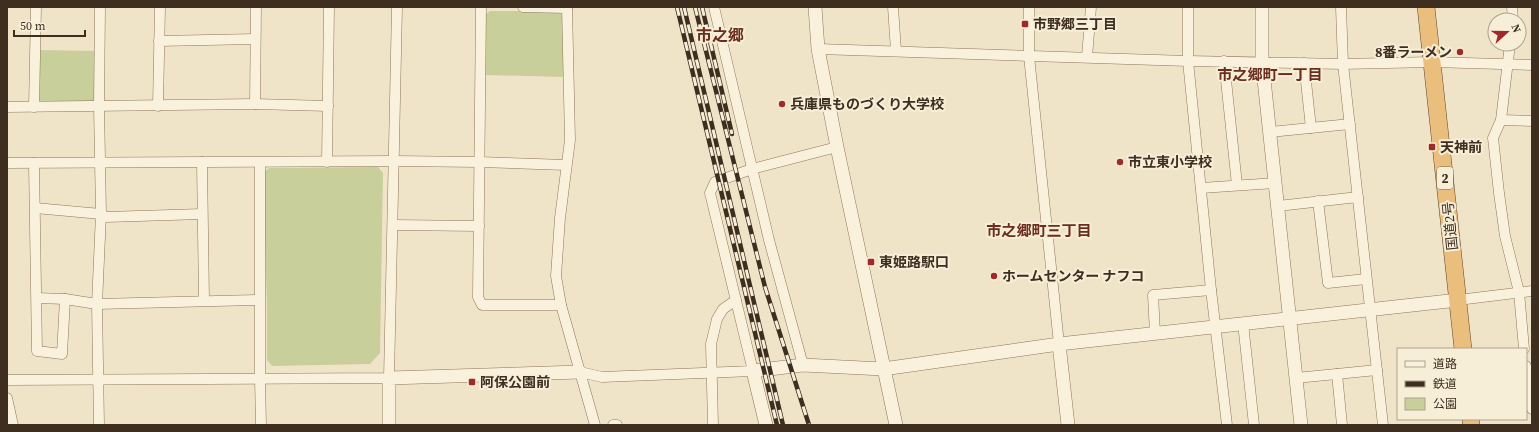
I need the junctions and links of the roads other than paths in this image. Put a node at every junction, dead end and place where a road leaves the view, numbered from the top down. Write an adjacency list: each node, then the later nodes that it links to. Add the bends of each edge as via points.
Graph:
1 (36, 7): 39 (street)
2 (100, 7): 35 (street)
3 (160, 7): 20 (street)
4 (256, 7): 19 (street)
5 (329, 7): 37 (street)
6 (397, 7): 46 (street)
7 (481, 7): 50 (street)
8 (523, 7): 9 (street)
9 (567, 7): 54 (street, via 570,140)
10 (714, 7): 55 (street)
11 (815, 7): 21 (street)
12 (893, 7): 22 (street)
13 (1029, 7): 24 (street)
14 (1091, 7): 25 (street)
15 (1188, 7): 26 (street)
16 (1262, 7): 28 (street)
17 (1341, 7): 31 (street)
18 (1426, 7): 29 (highway, 国道2号 / 2)
19 (255, 39): 20 (street); 34 (street)
20 (159, 41): 36 (street)
21 (818, 49): 22 (street); 45 (street)
22 (896, 50): 24 (street)
23 (1509, 52): 32 (street)
24 (1029, 56): 25 (street); 84 (street)
25 (1087, 57): 26 (street)
26 (1188, 61): 27 (street); 58 (street)
27 (1224, 61): 28 (street); 57 (street)
28 (1262, 61): 30 (street); 44 (street)
29 (1432, 62): 31 (street); 32 (street); 76 (highway, 国道2号 / 2)
30 (1304, 63): 31 (street); 43 (street)
31 (1343, 64): 42 (street)
32 (1507, 64): 33 (street); 40 (street)
33 (1532, 65)
34 (255, 104): 36 (street); 37 (street)
35 (99, 106): 36 (street); 39 (street); 53 (street)
36 (158, 106)
37 (328, 106): 49 (street)
38 (7, 107): 39 (street)
39 (34, 107)
40 (1501, 120): 41 (street); 70 (street, via 1493,138 1506,236)
41 (1532, 121)
42 (1350, 124): 43 (street); 59 (street)
43 (1312, 128): 44 (street)
44 (1270, 132): 56 (street)
45 (837, 147): 55 (street); 88 (street)
46 (394, 161): 49 (street); 50 (street); 65 (street)
47 (202, 162): 48 (street); 53 (street); 64 (street)
48 (260, 162): 49 (street); 74 (street)
49 (327, 162)
50 (480, 162): 54 (street); 66 (street)
51 (7, 163): 52 (street)
52 (34, 163): 53 (street); 62 (street)
53 (101, 163): 63 (street)
54 (566, 165): 78 (street, via 556,276)
55 (752, 169): 75 (street, via 715,182 710,193); 87 (street)
56 (1275, 183): 57 (street); 61 (street)
57 (1237, 186): 58 (street)
58 (1201, 188): 68 (street)
59 (1358, 197): 60 (street); 67 (street)
60 (1318, 202): 61 (street); 67 (street, via 1328,283)
61 (1278, 206): 80 (street)
62 (35, 208): 63 (street); 71 (street)
63 (101, 214): 64 (street, via 106,217); 77 (street)
64 (202, 214): 73 (street)
65 (393, 225): 66 (street); 96 (street)
66 (479, 226): 78 (street, via 478,297 482,305)
67 (1366, 279): 79 (street)
68 (1211, 290): 82 (street); 83 (street, via 1153,295)
69 (1532, 291): 70 (street)
70 (1519, 292): 76 (street); 86 (street)
71 (36, 298): 72 (street); 72 (street, via 37,351 62,354)
72 (65, 299): 77 (street)
73 (204, 300): 74 (street); 77 (street)
74 (259, 300): 95 (street)
75 (736, 300): 90 (street); 92 (street, via 723,308 716,319 711,344)
76 (1458, 300): 79 (street); 85 (highway, 国道2号 / 2)
77 (97, 304): 98 (street)
78 (561, 305): 91 (street)
79 (1370, 309): 80 (street); 89 (street)
80 (1289, 318): 81 (street); 97 (street)
81 (1243, 323): 82 (street); 113 (street)
82 (1216, 327): 83 (street); 112 (street)
83 (1155, 333): 84 (street)
84 (1059, 344): 88 (street); 111 (street)
85 (1463, 348)
86 (1524, 348)
87 (803, 365): 88 (street); 90 (street)
88 (883, 370): 110 (street)
89 (1377, 370): 93 (street); 116 (street)
90 (754, 371): 92 (street); 109 (street)
91 (580, 372): 92 (street, via 602,376); 96 (street); 107 (street)
92 (712, 373): 108 (street)
93 (1337, 374): 97 (street); 115 (street)
94 (1527, 374): 100 (street)
95 (260, 378): 96 (street); 98 (street); 105 (street)
96 (389, 378): 106 (street)
97 (1296, 378): 114 (street)
98 (98, 379): 99 (street); 104 (street)
99 (7, 380)
100 (1529, 391): 102 (street)
101 (7, 398): 103 (street)
102 (1532, 409)
103 (13, 425)
104 (99, 425)
105 (261, 425)
106 (389, 425)
107 (595, 425)
108 (713, 425)
109 (766, 425)
110 (896, 425)
111 (1068, 425)
112 (1227, 425)
113 (1254, 425)
114 (1301, 425)
115 (1342, 425)
116 (1383, 425)

